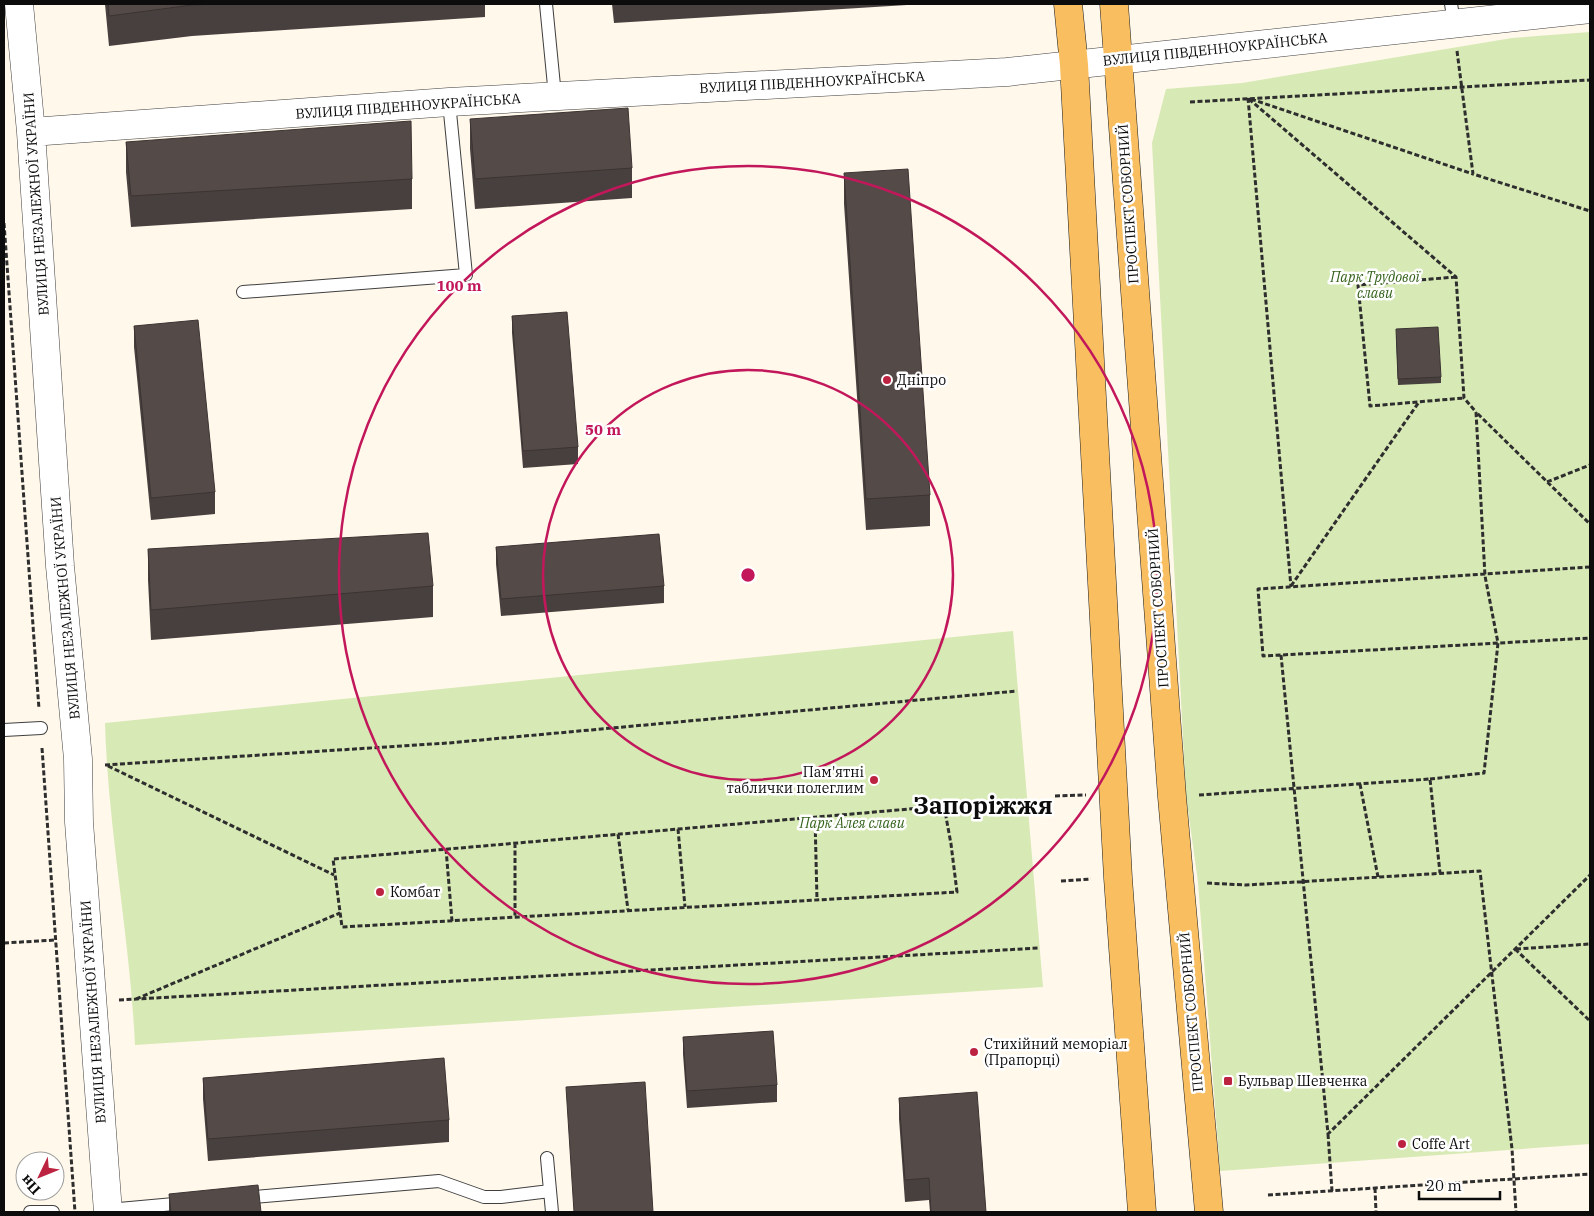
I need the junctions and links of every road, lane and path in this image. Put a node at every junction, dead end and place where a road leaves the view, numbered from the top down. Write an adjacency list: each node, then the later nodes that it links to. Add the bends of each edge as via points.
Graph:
1 (546, 4): 11 (lane)
2 (1068, 4): 8 (main road)
3 (1114, 4): 7 (main road, ПРОСПЕКТ СОБОРНИЙ)
4 (14, 6): 15 (street, ВУЛИЦЯ НЕЗАЛЕЖНОЇ УКРАЇНИ)
5 (1590, 9): 6 (street, ВУЛИЦЯ ПІВДЕННОУКРАЇНСЬКА)
6 (1452, 13): 7 (street, ВУЛИЦЯ ПІВДЕННОУКРАЇНСЬКА); 10 (path)
7 (1118, 60): 8 (street, ВУЛИЦЯ ПІВДЕННОУКРАЇНСЬКА); 43 (main road, ПРОСПЕКТ СОБОРНИЙ)
8 (1074, 64): 11 (street, ВУЛИЦЯ ПІВДЕННОУКРАЇНСЬКА, via 997,72); 41 (main road)
9 (1590, 80): 10 (path)
10 (1462, 87): 12 (path); 16 (path)
11 (555, 96): 13 (street, ВУЛИЦЯ ПІВДЕННОУКРАЇНСЬКА)
12 (1248, 98): 14 (path); 16 (path); 19 (path); 29 (path)
13 (449, 102): 15 (street, ВУЛИЦЯ ПІВДЕННОУКРАЇНСЬКА); 20 (lane, via 466,275)
14 (1190, 102)
15 (32, 132): 36 (street, ВУЛИЦЯ НЕЗАЛЕЖНОЇ УКРАЇНИ, via 60,566)
16 (1473, 174): 17 (path)
17 (1590, 211)
18 (4, 223): 34 (path)
19 (1456, 276): 21 (path); 22 (path, via 1358,285 1370,406)
20 (242, 292)
21 (1464, 398): 22 (path); 23 (path)
22 (1419, 402): 29 (path)
23 (1476, 412): 25 (path); 28 (path)
24 (1590, 465): 25 (path)
25 (1547, 482): 26 (path)
26 (1590, 524)
27 (1590, 567): 28 (path)
28 (1485, 576): 29 (path); 31 (path)
29 (1291, 587): 32 (path, via 1258,589 1263,656)
30 (1590, 638): 31 (path)
31 (1498, 643): 32 (path); 38 (path, via 1484,773)
32 (1281, 655): 40 (path)
33 (1017, 691): 37 (path, via 448,743)
34 (41, 728): 35 (lane); 63 (path)
35 (4, 730)
36 (78, 759): 37 (path); 70 (street, ВУЛИЦЯ НЕЗАЛЕЖНОЇ УКРАЇНИ, via 79,822)
37 (106, 765): 50 (path)
38 (1430, 779): 39 (path); 49 (path)
39 (1360, 784): 40 (path); 52 (path)
40 (1294, 789): 43 (path); 56 (path)
41 (1113, 794): 42 (path); 53 (main road)
42 (1055, 796)
43 (1172, 797): 55 (main road, ПРОСПЕКТ СОБОРНИЙ)
44 (815, 817): 45 (path); 57 (path); 57 (path, via 944,806 957,892)
45 (678, 829): 46 (path); 58 (path)
46 (618, 834): 47 (path); 59 (path)
47 (515, 843): 48 (path); 61 (path)
48 (446, 849): 50 (path, via 333,859); 62 (path)
49 (1440, 873): 52 (path); 68 (path, via 1480,871)
50 (335, 875): 60 (path)
51 (1590, 875): 67 (path)
52 (1378, 877): 56 (path)
53 (1118, 878): 54 (path); 87 (main road)
54 (1062, 881)
55 (1179, 881): 56 (path, via 1246,885); 88 (main road, ПРОСПЕКТ СОБОРНИЙ)
56 (1303, 882): 72 (path)
57 (817, 900): 58 (path)
58 (685, 907): 59 (path)
59 (628, 910): 61 (path)
60 (340, 913): 62 (path, via 342,927); 69 (path)
61 (515, 917): 62 (path)
62 (452, 921)
63 (56, 940): 64 (path); 85 (path)
64 (4, 943)
65 (1590, 944): 67 (path)
66 (1039, 948): 69 (path)
67 (1515, 949): 68 (path); 71 (path)
68 (1491, 973): 72 (path); 75 (path)
69 (133, 1000): 70 (path)
70 (93, 1001): 82 (street, ВУЛИЦЯ НЕЗАЛЕЖНОЇ УКРАЇНИ)
71 (1590, 1021)
72 (1328, 1134): 78 (path)
73 (546, 1158): 77 (lane)
74 (1590, 1174): 75 (path)
75 (1514, 1179): 76 (path); 90 (path)
76 (1375, 1188): 78 (path); 89 (path)
77 (550, 1191): 80 (lane, via 484,1197 439,1181); 86 (lane)
78 (1332, 1191): 79 (path)
79 (1268, 1195)
80 (235, 1199)
81 (196, 1202): 82 (lane)
82 (108, 1211)
83 (30, 1212): 84 (lane)
84 (54, 1212)
85 (75, 1212)
86 (552, 1212)
87 (1142, 1212)
88 (1209, 1212)
89 (1376, 1212)
90 (1516, 1212)

